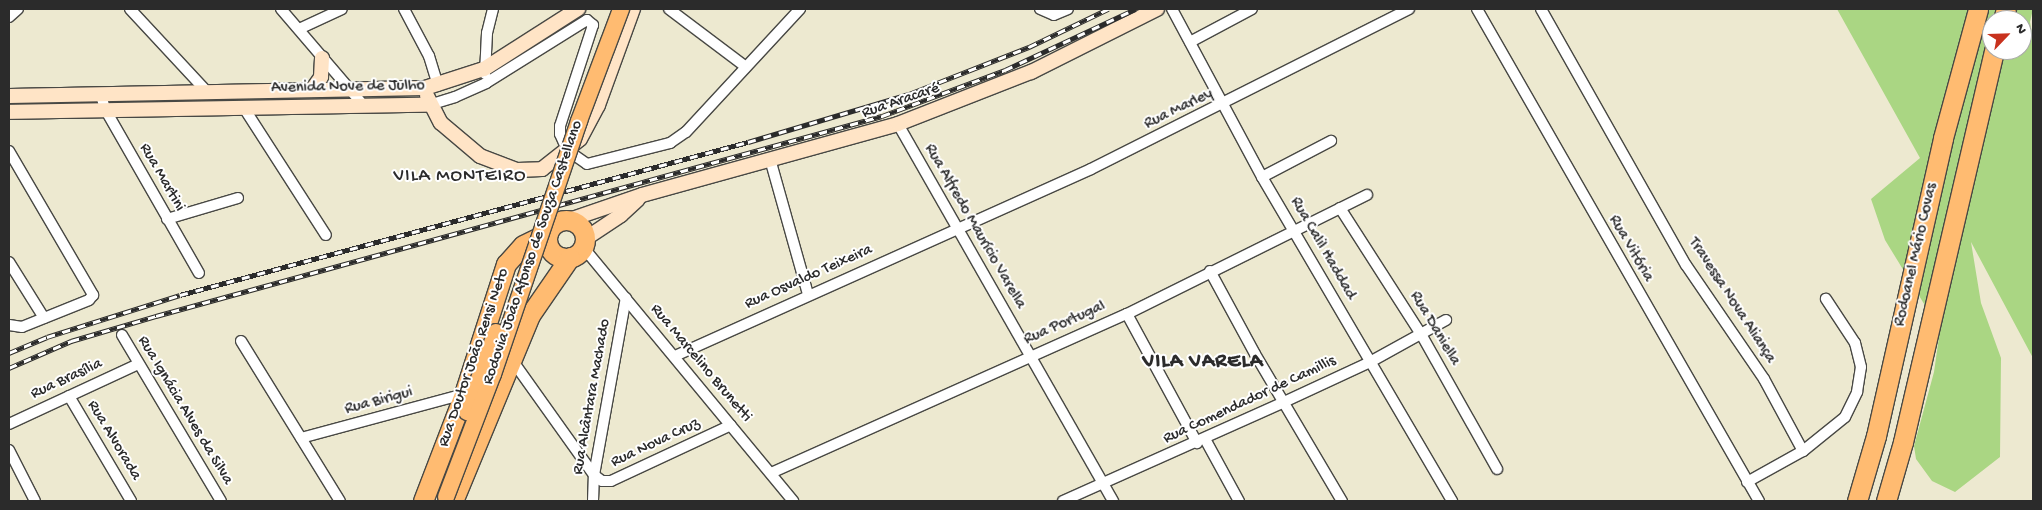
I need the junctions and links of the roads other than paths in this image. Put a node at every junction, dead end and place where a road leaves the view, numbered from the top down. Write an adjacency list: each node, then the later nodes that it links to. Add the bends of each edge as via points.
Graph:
1 (18, 9): 22 (street)
2 (130, 9): 32 (street)
3 (281, 9): 23 (street)
4 (342, 9): 23 (street)
5 (404, 9): 29 (street, via 429,56)
6 (493, 9): 28 (street, via 487,34)
7 (578, 9): 28 (street, Avenida Nove de Julho)
8 (609, 9): 90 (main road, Rodovia João Afonso de Souza Castellano, bridge)
9 (621, 9): 90 (main road, Rodovia João Afonso de Souza Castellano, bridge, via 579,121 493,374)
10 (633, 9): 43 (street, via 592,116 580,139)
11 (669, 9): 27 (street)
12 (800, 9): 27 (street)
13 (1040, 9): 14 (street, via 1054,15)
14 (1068, 9)
15 (1157, 9): 41 (street, Rua Aracaré, via 1031,72)
16 (1172, 9): 24 (street, Rua Calil Haddad)
17 (1252, 9): 24 (street)
18 (1409, 9): 36 (street, Rua Marley)
19 (1477, 9): 88 (street, Rua Vitória)
20 (1540, 9): 84 (street, Travessa Nova Aliança, via 1686,265 1764,379)
21 (1978, 9): 104 (highway, Rodoanel Mário Covas, via 1943,138 1876,436)
22 (9, 17)
23 (299, 29): 25 (street)
24 (1190, 42): 36 (street, Rua Calil Haddad)
25 (322, 58): 30 (street, via 322,77); 31 (street)
26 (1992, 60): 105 (highway, Rodoanel Mário Covas, via 1903,442)
27 (746, 68): 43 (street, via 686,132 670,144 587,164)
28 (485, 76): 29 (street, Avenida Nove de Julho); 35 (street, Avenida Nove de Julho, via 455,97); 43 (street, Avenida Nove de Julho, via 587,20 593,25 560,126)
29 (432, 87): 31 (street, Avenida Nove de Julho); 35 (street)
30 (312, 90): 31 (street, Avenida Nove de Julho); 32 (street, Avenida Nove de Julho)
31 (348, 90): 37 (street)
32 (208, 92): 33 (street, Avenida Nove de Julho)
33 (101, 95): 34 (street, Avenida Nove de Julho); 39 (street, Rua Martini)
34 (9, 96)
35 (429, 105): 37 (street, Avenida Nove de Julho); 43 (street, via 441,123 494,164 517,170 542,169)
36 (1222, 106): 46 (street, Rua Calil Haddad); 53 (street, Rua Marley)
37 (365, 107): 38 (street, Avenida Nove de Julho)
38 (244, 108): 39 (street, Avenida Nove de Julho); 56 (street)
39 (105, 109): 40 (street, Avenida Nove de Julho); 51 (street, Rua Martini)
40 (9, 112)
41 (898, 124): 45 (street, Rua Aracaré); 53 (street, Rua Alfredo Maurício Varella)
42 (1332, 141): 46 (street)
43 (567, 150)
44 (9, 151): 65 (street, via 92,291 89,300)
45 (770, 159): 47 (street, Rua Aracaré); 61 (street)
46 (1262, 177): 54 (street, Rua Calil Haddad)
47 (642, 195): 52 (street, Rua Aracaré); 57 (street, Rua Aracaré)
48 (1367, 195): 50 (street, Rua Portugal)
49 (238, 198): 51 (street)
50 (1340, 208): 54 (street, Rua Portugal); 68 (street, Rua Daniella)
51 (167, 219): 60 (street, Rua Martini)
52 (569, 220): 55 (highway, via 556,222); 57 (highway, via 582,229)
53 (957, 229): 61 (street, Rua Osvaldo Teixeira); 72 (street, Rua Alfredo Maurício Varella)
54 (1294, 231): 59 (street, Rua Portugal); 74 (street, Rua Calil Haddad)
55 (548, 233): 57 (highway, via 552,252); 76 (highway, Rua Doutor João Rensi Neto, via 523,244 506,264)
56 (326, 235)
57 (579, 247): 62 (street, Rua Marcelino Brunetti); 73 (highway, Rua Doutor João Rensi Neto, via 530,315)
58 (9, 262): 65 (street)
59 (1210, 271): 64 (street, Rua Portugal); 78 (street)
60 (199, 273)
61 (808, 294): 71 (street, Rua Osvaldo Teixeira)
62 (626, 298): 71 (street, Rua Marcelino Brunetti); 87 (street, Rua Alcântara Machado)
63 (1826, 299): 84 (street, via 1855,343 1861,367 1846,417)
64 (1127, 314): 72 (street, Rua Portugal); 82 (street)
65 (44, 318): 67 (street, via 16,328)
66 (1446, 320): 68 (street, Rua Comendador de Camillis)
67 (9, 325)
68 (1421, 334): 74 (street, Rua Comendador de Camillis); 85 (street, Rua Daniella)
69 (122, 335): 75 (street, Rua Ignácia Alves da Silva)
70 (241, 341): 81 (street)
71 (675, 356): 80 (street, Rua Marcelino Brunetti)
72 (1032, 356): 86 (street, Rua Portugal); 89 (street, Rua Alfredo Maurício Varella)
73 (512, 360): 87 (street); 90 (highway, Rua Doutor João Rensi Neto)
74 (1370, 362): 78 (street, Rua Comendador de Camillis); 102 (street, Rua Calil Haddad)
75 (138, 364): 77 (street, Rua Brasília); 93 (street, Rua Ignácia Alves da Silva)
76 (464, 394): 81 (street, Rua Birigui); 95 (highway, Rua Doutor João Rensi Neto)
77 (69, 396): 79 (street, Rua Brasília); 92 (street, Rua Alvorada)
78 (1284, 402): 82 (street, Rua Comendador de Camillis); 101 (street)
79 (9, 424)
80 (730, 426): 86 (street, Rua Marcelino Brunetti); 87 (street, Rua Nova Cruz, via 611,481 602,481)
81 (301, 438): 94 (street)
82 (1201, 441): 89 (street, Rua Comendador de Camillis); 100 (street)
83 (9, 450): 91 (street)
84 (1802, 451): 88 (street)
85 (1497, 468)
86 (771, 473): 97 (street, Rua Marcelino Brunetti)
87 (594, 475): 96 (street, Rua Alcântara Machado)
88 (1747, 482): 103 (street, Rua Vitória)
89 (1103, 483): 98 (street, Rua Comendador de Camillis); 99 (street, Rua Alfredo Maurício Varella)
90 (446, 495)
91 (35, 501)
92 (131, 501)
93 (221, 501)
94 (340, 501)
95 (423, 501)
96 (593, 501)
97 (793, 501)
98 (1063, 501)
99 (1113, 501)
100 (1239, 501)
101 (1342, 501)
102 (1452, 501)
103 (1759, 501)
104 (1857, 501)
105 (1886, 501)

